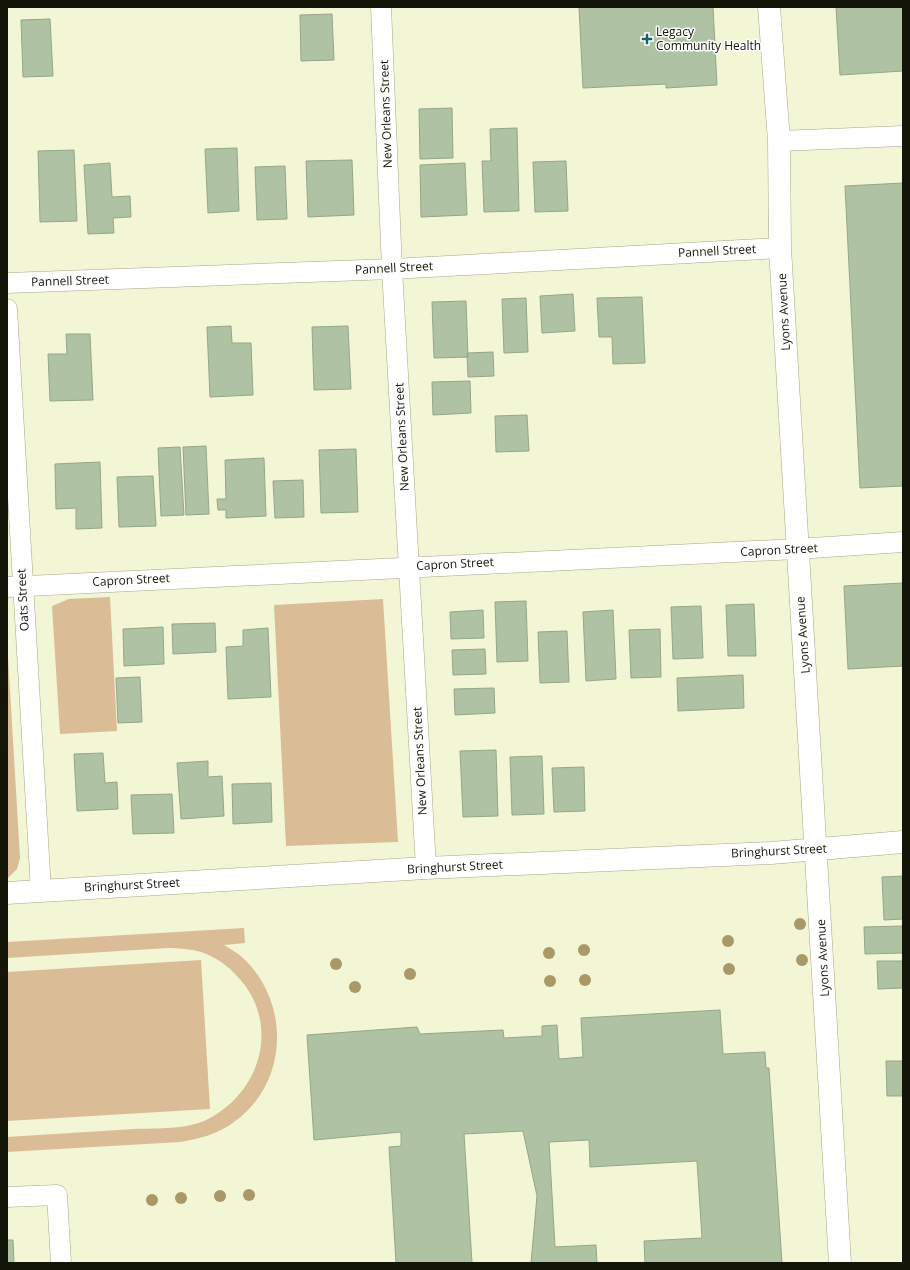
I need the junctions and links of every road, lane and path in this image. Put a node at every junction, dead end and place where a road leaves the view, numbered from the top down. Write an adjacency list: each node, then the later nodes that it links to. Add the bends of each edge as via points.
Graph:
1 (381, 7): 6 (street, New Orleans Street)
2 (769, 7): 4 (street, Lyons Avenue)
3 (903, 136): 4 (street)
4 (778, 142): 5 (street, Lyons Avenue)
5 (780, 248): 6 (street, Pannell Street); 10 (street, Lyons Avenue)
6 (392, 268): 7 (street, Pannell Street); 11 (street, New Orleans Street)
7 (7, 283)
8 (7, 309): 12 (street, Oats Street)
9 (903, 542): 10 (street, Capron Street)
10 (798, 549): 11 (street, Capron Street); 14 (street, Lyons Avenue)
11 (410, 566): 12 (street, Capron Street); 15 (street, New Orleans Street)
12 (15, 586): 16 (street, Oats Street)
13 (903, 842): 14 (street, Bringhurst Street)
14 (816, 849): 15 (street, Bringhurst Street); 20 (street, Lyons Avenue)
15 (426, 868): 16 (street, Bringhurst Street)
16 (41, 891): 17 (street, Bringhurst Street)
17 (7, 893)
18 (7, 1197): 19 (street, via 57,1195)
19 (61, 1263)
20 (840, 1263)

